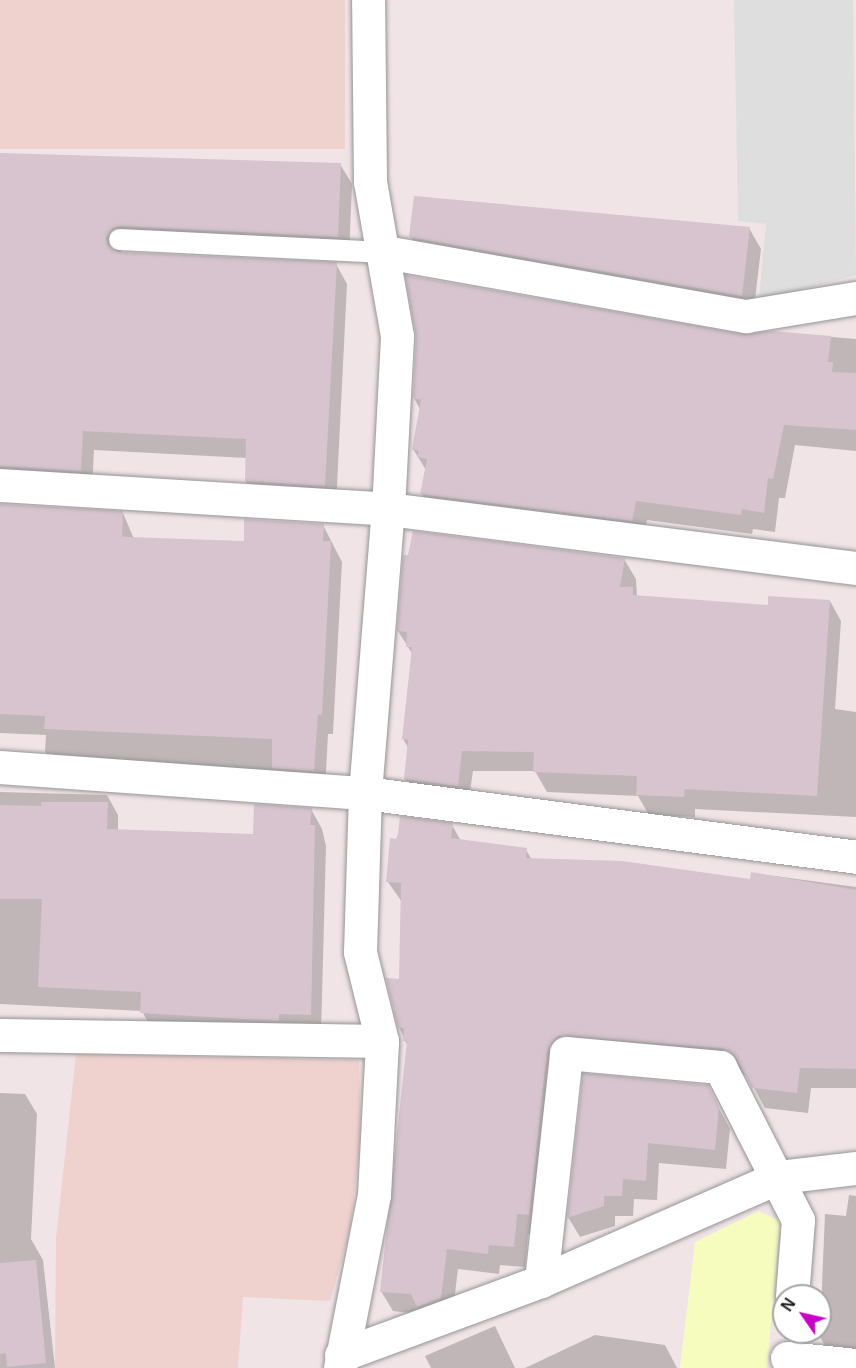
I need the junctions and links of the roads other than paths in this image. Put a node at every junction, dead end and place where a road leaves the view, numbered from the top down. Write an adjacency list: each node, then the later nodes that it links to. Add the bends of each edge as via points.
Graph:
1 (368, 0): 3 (street, via 370,182)
2 (118, 239): 3 (lane)
3 (385, 252): 4 (street, via 746,316); 6 (street, via 397,336)
4 (856, 298)
5 (0, 485): 6 (street)
6 (388, 509): 7 (street); 9 (street)
7 (856, 568)
8 (0, 767): 9 (street)
9 (365, 793): 10 (street); 12 (street, via 360,952)
10 (856, 856)
11 (0, 1035): 12 (street)
12 (382, 1041): 18 (street, via 374,1194)
13 (856, 1168): 14 (street)
14 (779, 1177): 15 (street); 15 (street, via 720,1067 566,1053); 16 (street, via 798,1220)
15 (541, 1281): 18 (street)
16 (793, 1284)
17 (787, 1353): 19 (street)
18 (340, 1361)
19 (856, 1365)

